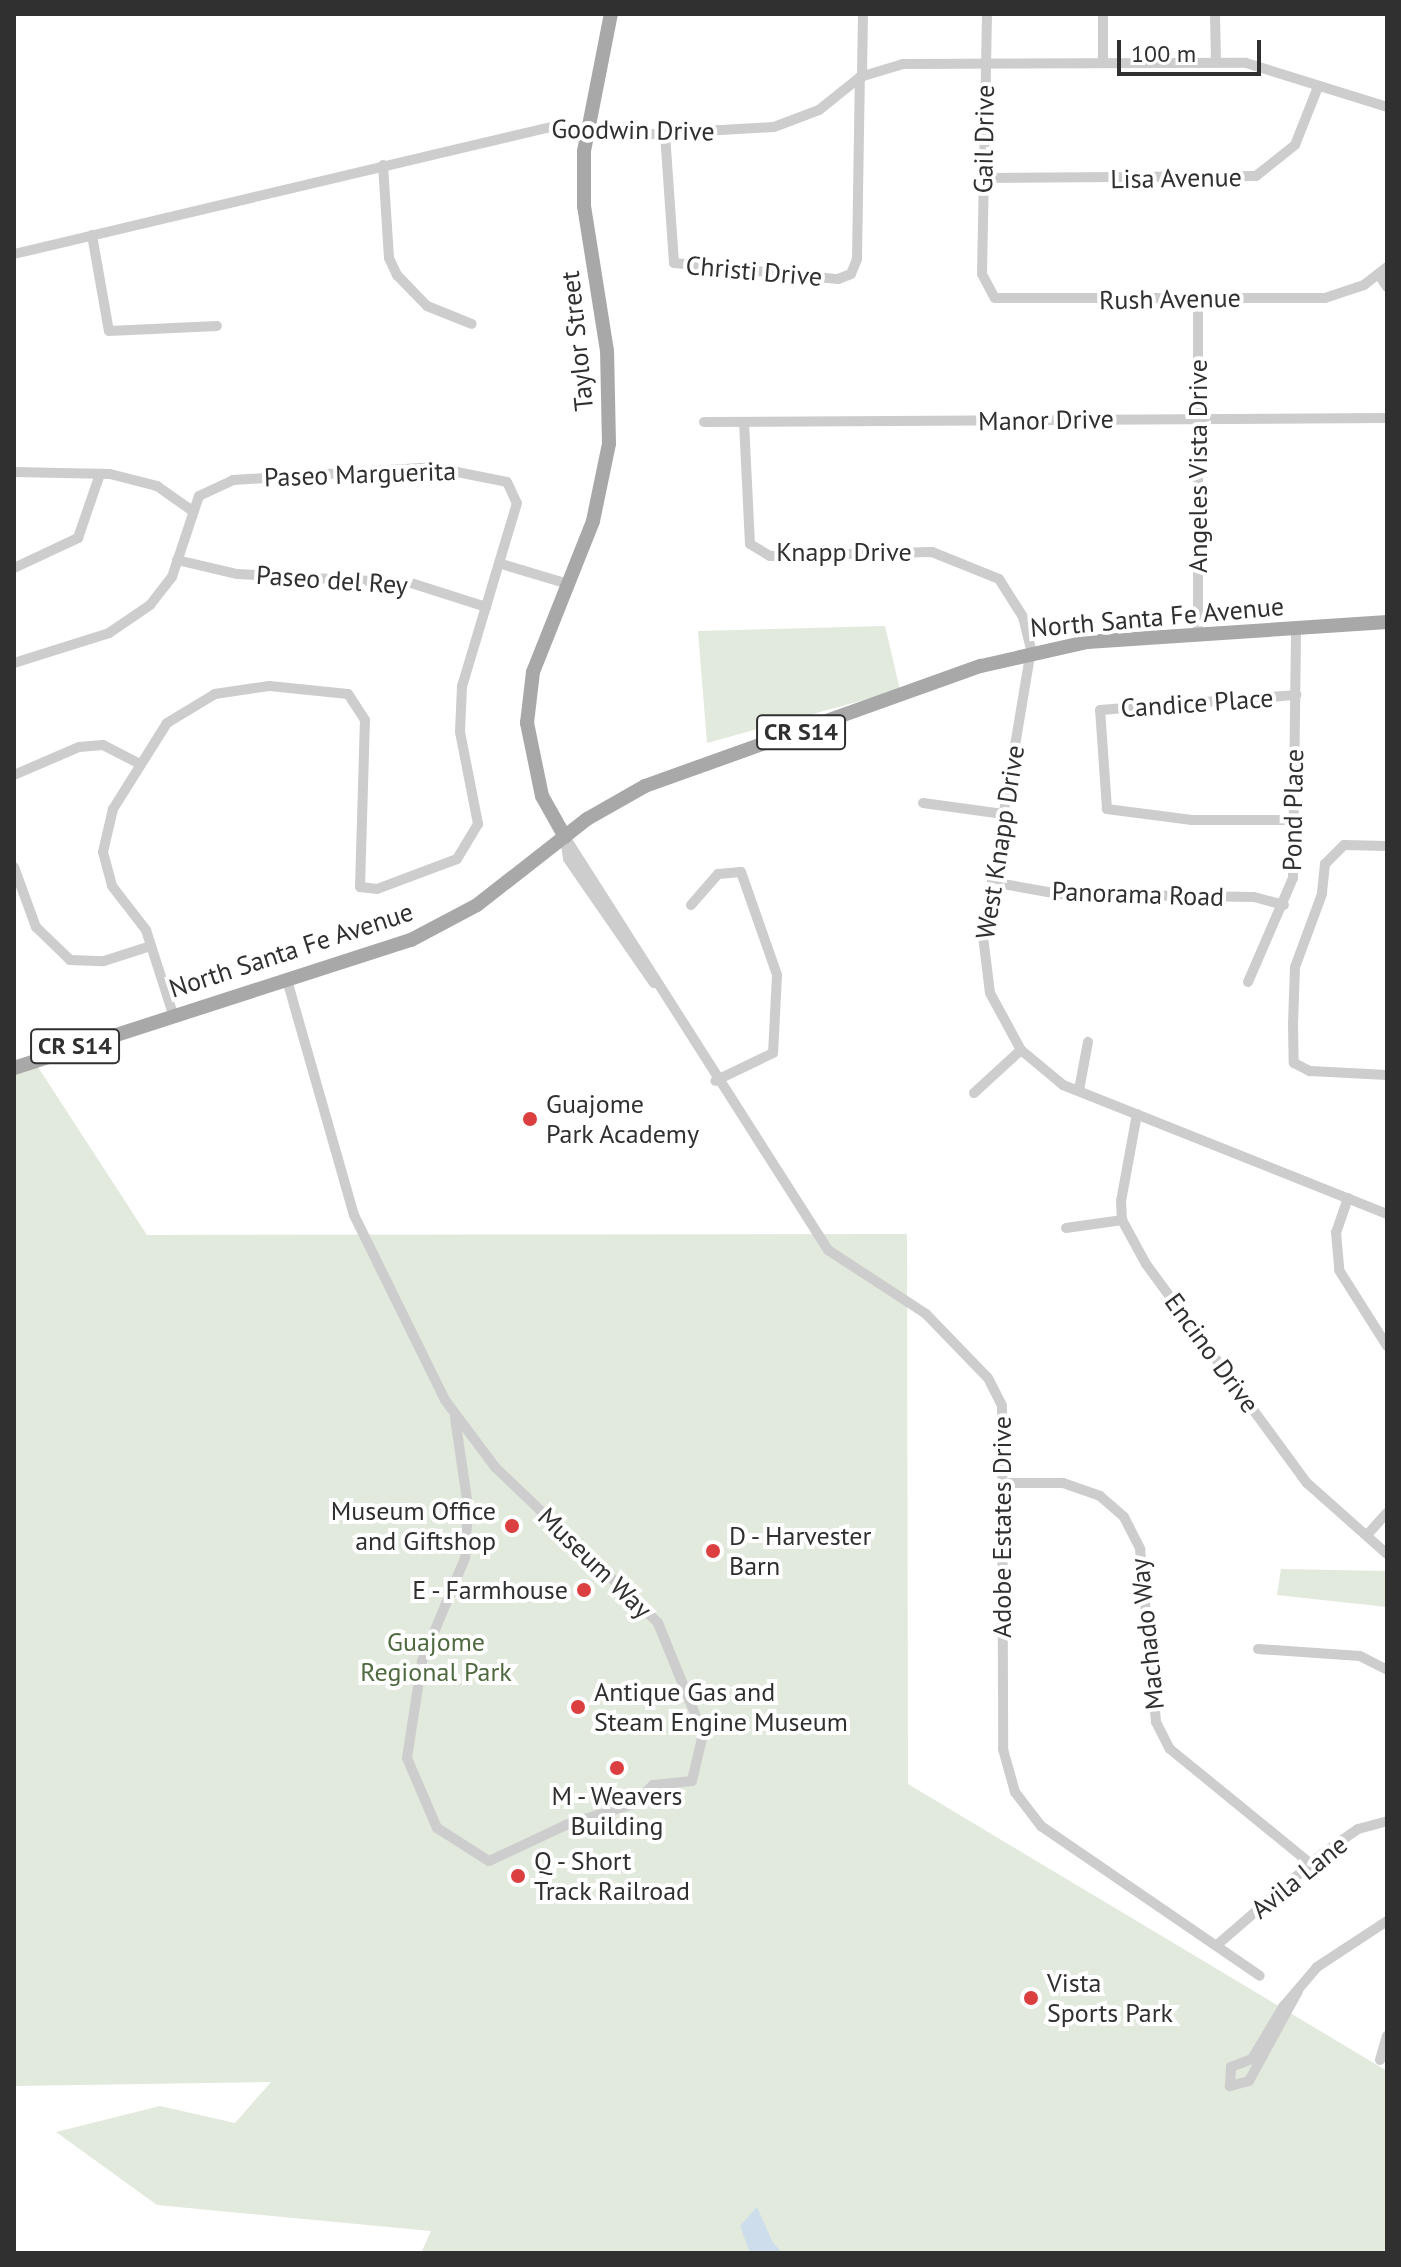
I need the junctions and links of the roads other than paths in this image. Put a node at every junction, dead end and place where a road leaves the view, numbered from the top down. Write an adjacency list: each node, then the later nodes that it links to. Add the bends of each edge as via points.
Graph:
1 (611, 14): 12 (main road, Taylor Street)
2 (863, 14): 9 (street)
3 (987, 14): 6 (street, Gail Drive)
4 (1103, 14): 7 (street)
5 (1215, 14): 8 (street)
6 (985, 63): 7 (street, Goodwin Drive); 9 (street, Goodwin Drive, via 903,64); 15 (street, Gail Drive)
7 (1103, 63): 8 (street, Goodwin Drive)
8 (1216, 63): 10 (street, Goodwin Drive, via 1272,69)
9 (861, 77): 13 (street, Goodwin Drive, via 787,124); 13 (street, Christi Drive, via 857,259 851,274 838,279 674,263)
10 (1318, 87): 11 (street, Goodwin Drive); 15 (street, Lisa Avenue, via 1295,145 1256,176)
11 (1387, 107)
12 (587, 129): 13 (street, Goodwin Drive); 14 (street, Goodwin Drive, via 555,126); 34 (main road, Taylor Street, via 584,206 607,351 610,422 597,508)
13 (665, 134)
14 (383, 165): 16 (street, Goodwin Drive); 22 (street, via 389,258 397,275 427,306)
15 (983, 178): 18 (street, Gail Drive)
16 (92, 235): 17 (street, Goodwin Drive); 23 (street, via 109,331)
17 (14, 254)
18 (982, 263): 21 (street, Rush Avenue, via 986,288 1008,302)
19 (1383, 271): 20 (street, Rush Avenue); 21 (street, Rush Avenue, via 1325,298)
20 (1387, 287)
21 (1198, 298): 24 (street, Angeles Vista Drive)
22 (472, 324)
23 (217, 326)
24 (1198, 418): 25 (street, Manor Drive); 27 (street, Manor Drive); 38 (street, Angeles Vista Drive)
25 (1387, 418)
26 (704, 422): 27 (street, Manor Drive)
27 (744, 422): 39 (street, Knapp Drive, via 750,544 770,556 901,549 979,566 1014,596)
28 (14, 472): 29 (street)
29 (100, 474): 30 (street, via 157,486); 33 (street, via 78,538)
30 (191, 510): 31 (street); 32 (street, Paseo Marguerita, via 217,485 252,477 432,467 484,473 507,482 517,503)
31 (177, 560): 35 (street, Paseo del Rey, via 237,574 411,583); 40 (street, via 172,577 135,618)
32 (505, 565): 34 (street); 35 (street, Paseo Marguerita)
33 (14, 568)
34 (568, 584): 47 (main road, Taylor Street, via 533,672 527,723 542,796)
35 (486, 607): 42 (street, Paseo Marguerita, via 462,686 460,732 478,824 457,859 377,889 360,887 365,720 356,700 332,687 269,686 189,704)
36 (1387, 622): 37 (main road, North Santa Fe Avenue / CR S14)
37 (1296, 629): 38 (main road, North Santa Fe Avenue / CR S14); 41 (street, Pond Place)
38 (1198, 635): 39 (main road, North Santa Fe Avenue / CR S14)
39 (1031, 650): 45 (street, West Knapp Drive); 47 (main road, North Santa Fe Avenue / CR S14, via 645,786)
40 (14, 663)
41 (1296, 695): 46 (street, Pond Place); 46 (street, Candice Place, via 1100,710 1107,809 1192,820)
42 (140, 764): 43 (street, via 103,745 79,747); 53 (street, Paseo Marguerita, via 106,826 103,852 112,886)
43 (14, 775)
44 (923, 803): 45 (street)
45 (1003, 814): 50 (street, West Knapp Drive)
46 (1294, 820): 52 (street, Pond Place, via 1293,878)
47 (565, 837): 54 (main road, North Santa Fe Avenue / CR S14, via 444,924); 61 (street, Adobe Estates Drive, via 568,859 659,987)
48 (1387, 846): 60 (street, via 1344,845 1325,864 1322,894 1295,967 1293,1024 1294,1063 1310,1071)
49 (14, 867): 53 (street, via 36,927 70,960 104,961)
50 (992, 882): 52 (street, Panorama Road, via 1059,894 1254,897); 58 (street, West Knapp Drive, via 984,972)
51 (691, 905): 61 (street, via 718,874 741,872 777,975 773,1053)
52 (1284, 905): 55 (street, Pond Place)
53 (151, 946): 56 (street, Paseo Marguerita)
54 (287, 980): 56 (main road, North Santa Fe Avenue / CR S14); 70 (street, Museum Way, via 354,1215)
55 (1248, 982)
56 (173, 1014): 59 (main road, North Santa Fe Avenue / CR S14)
57 (1088, 1042): 62 (street)
58 (1021, 1050): 62 (street); 63 (street)
59 (14, 1068)
60 (1387, 1075)
61 (715, 1081): 71 (street, Adobe Estates Drive, via 828,1250 926,1314 988,1378 1002,1406)
62 (1079, 1090): 64 (street)
63 (974, 1093)
64 (1137, 1114): 65 (street); 67 (street, via 1121,1174)
65 (1348, 1198): 66 (street); 69 (street, via 1336,1232 1339,1270)
66 (1387, 1214)
67 (1122, 1220): 68 (street); 73 (street, Encino Drive, via 1307,1483)
68 (1066, 1228)
69 (1387, 1346)
70 (455, 1418): 70 (street, Museum Way, via 506,1478 658,1623 703,1734 692,1781 653,1785 636,1803 566,1825 489,1861 437,1828 407,1758 422,1661 465,1558 468,1506)
71 (1002, 1483): 78 (street, Machado Way, via 1063,1483 1100,1496 1124,1517 1140,1549 1156,1722 1170,1749); 80 (street, Adobe Estates Drive, via 1003,1749 1010,1782 1041,1826)
72 (1387, 1513): 73 (street)
73 (1367, 1535): 74 (street, Encino Drive)
74 (1387, 1554)
75 (1258, 1649): 76 (street, via 1360,1656)
76 (1387, 1670)
77 (1387, 1821): 78 (street, Avila Lane, via 1358,1829)
78 (1311, 1864): 80 (street, Avila Lane)
79 (1387, 1921): 82 (street, via 1344,1943)
80 (1217, 1945): 81 (street, Adobe Estates Drive)
81 (1260, 1976)
82 (1298, 1991): 82 (street, via 1252,2059 1231,2067 1230,2086 1249,2081)
83 (1387, 2036): 84 (street)
84 (1380, 2060)

